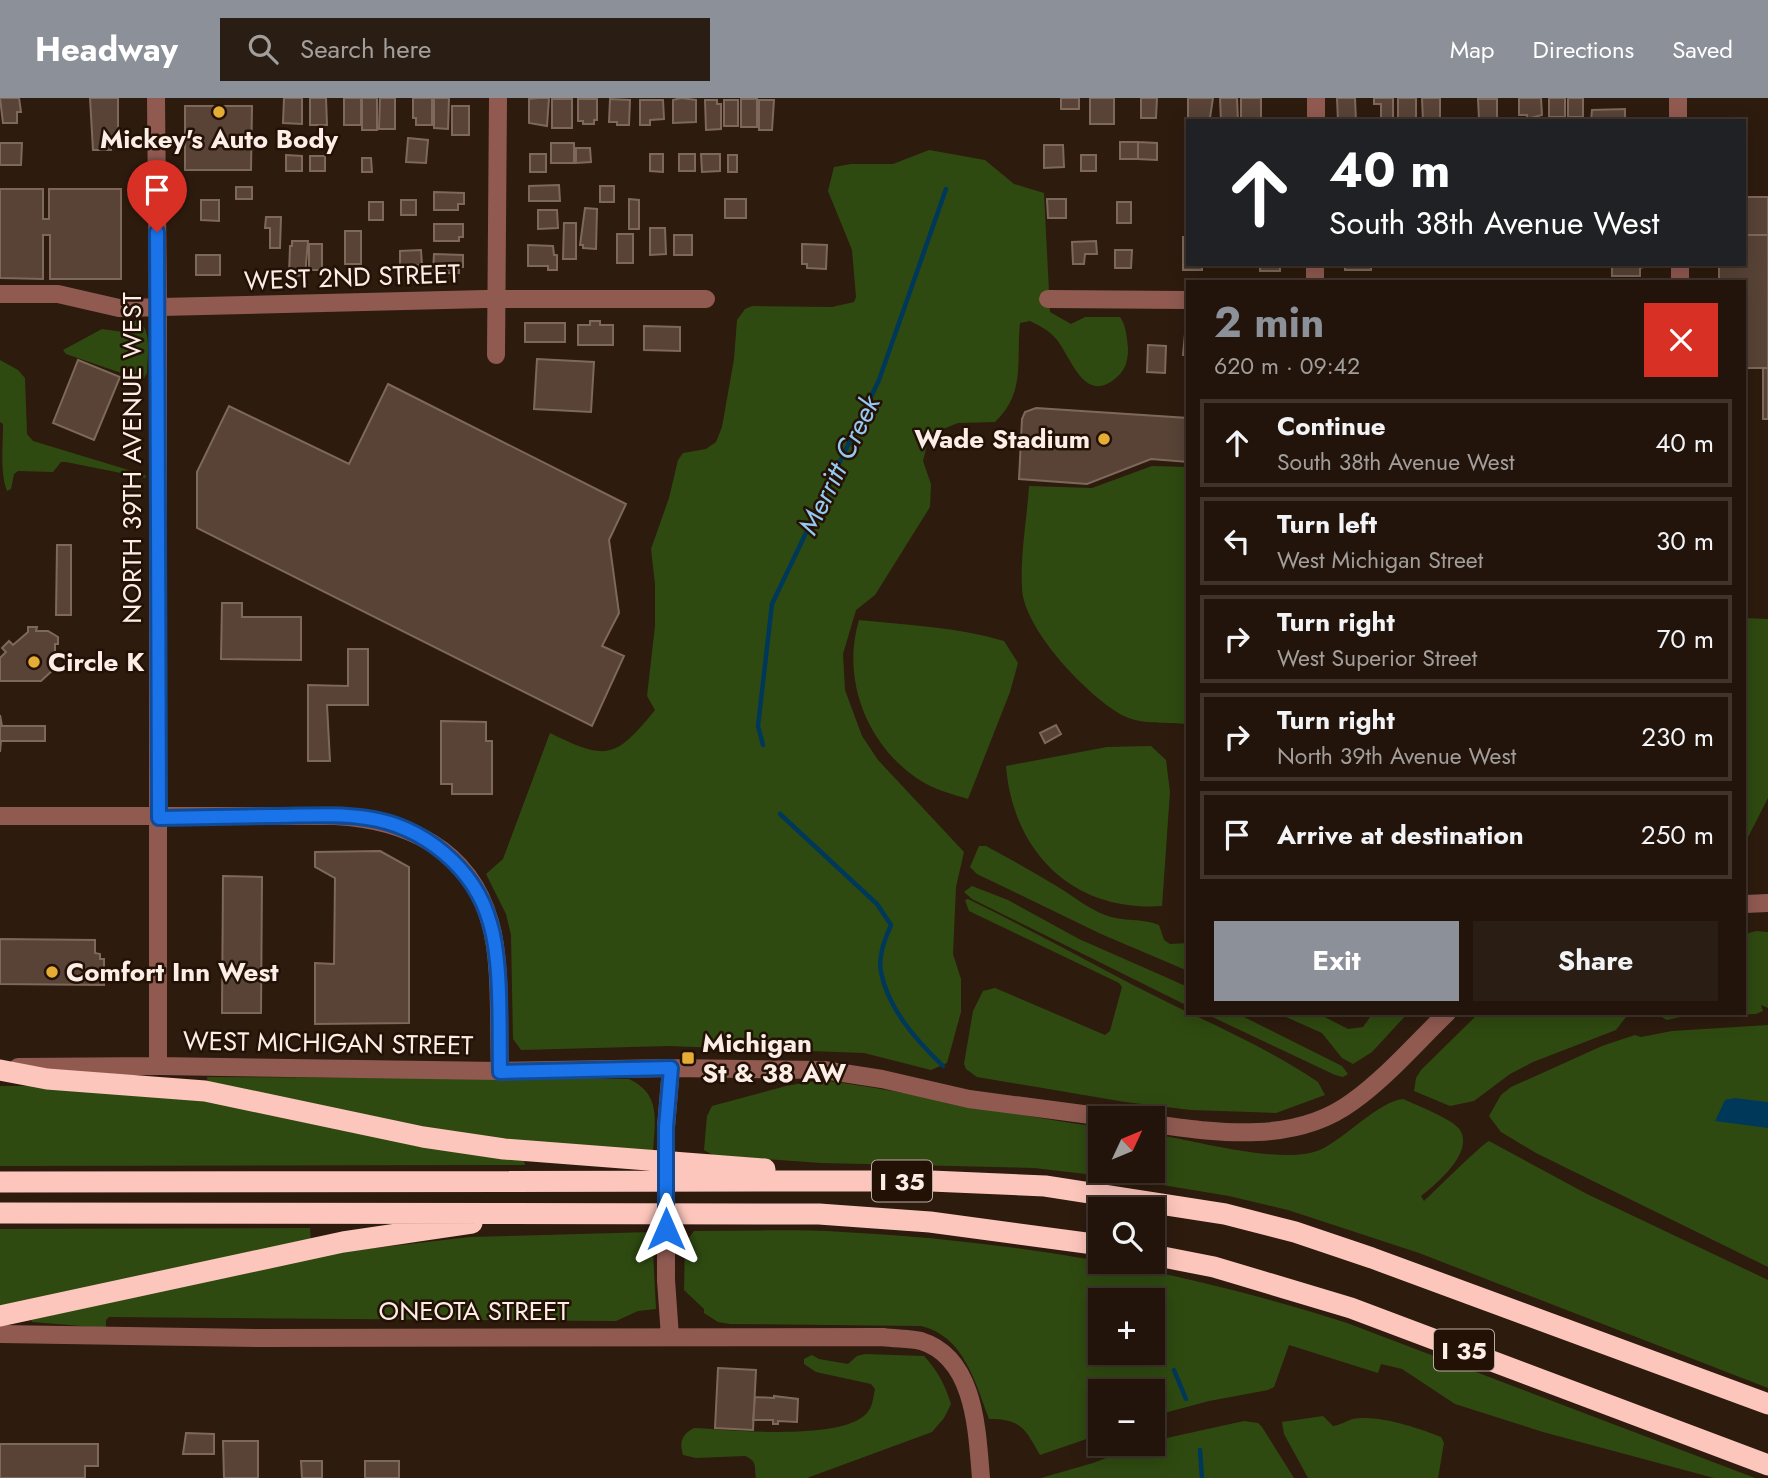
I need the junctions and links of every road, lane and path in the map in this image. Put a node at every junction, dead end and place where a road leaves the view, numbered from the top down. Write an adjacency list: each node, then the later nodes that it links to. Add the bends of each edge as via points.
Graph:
1 (156, 98): 12 (street, NORTH 39TH AVENUE WEST)
2 (498, 98): 10 (street)
3 (1316, 98): 5 (street)
4 (1678, 98): 6 (street)
5 (1316, 119)
6 (1678, 119)
7 (0, 294): 12 (street, WEST 2ND STREET, via 58,294 119,308)
8 (706, 299): 10 (street, WEST 2ND STREET)
9 (1048, 299): 11 (street)
10 (497, 300): 12 (street, WEST 2ND STREET); 13 (street)
11 (1186, 300)
12 (158, 308): 15 (street, NORTH 39TH AVENUE WEST)
13 (496, 355)
14 (0, 816): 15 (street)
15 (159, 818): 19 (street, NORTH 39TH AVENUE WEST); 22 (street, via 368,818 399,825 426,839 465,873 490,922)
16 (1768, 903): 17 (street)
17 (1746, 904)
18 (1445, 1015): 24 (street, via 1367,1091 1306,1124 1277,1130)
19 (158, 1066): 21 (street, WEST MICHIGAN STREET); 22 (street, WEST MICHIGAN STREET)
20 (671, 1068): 22 (street, WEST MICHIGAN STREET); 23 (street, WEST MICHIGAN STREET, via 833,1071 969,1099); 33 (street, bridge, via 666,1127)
21 (0, 1069): 25 (highway, via 47,1079 205,1091 504,1149 756,1167)
22 (500, 1072)
23 (1088, 1115)
24 (1166, 1126)
25 (825, 1181): 26 (highway, I 35); 34 (highway, I 35, via 1045,1186 1224,1214 1372,1258)
26 (0, 1182)
27 (0, 1213): 28 (highway, I 35)
28 (542, 1213): 29 (highway, I 35, via 820,1214 930,1222); 31 (highway, via 343,1242)
29 (1088, 1243)
30 (1165, 1257): 35 (highway, I 35, via 1214,1267 1352,1308)
31 (0, 1316)
32 (0, 1334): 33 (street, ONEOTA STREET)
33 (670, 1337): 36 (street, ONEOTA STREET, via 922,1342 944,1354 971,1400)
34 (1768, 1404)
35 (1768, 1465)
36 (981, 1478)

